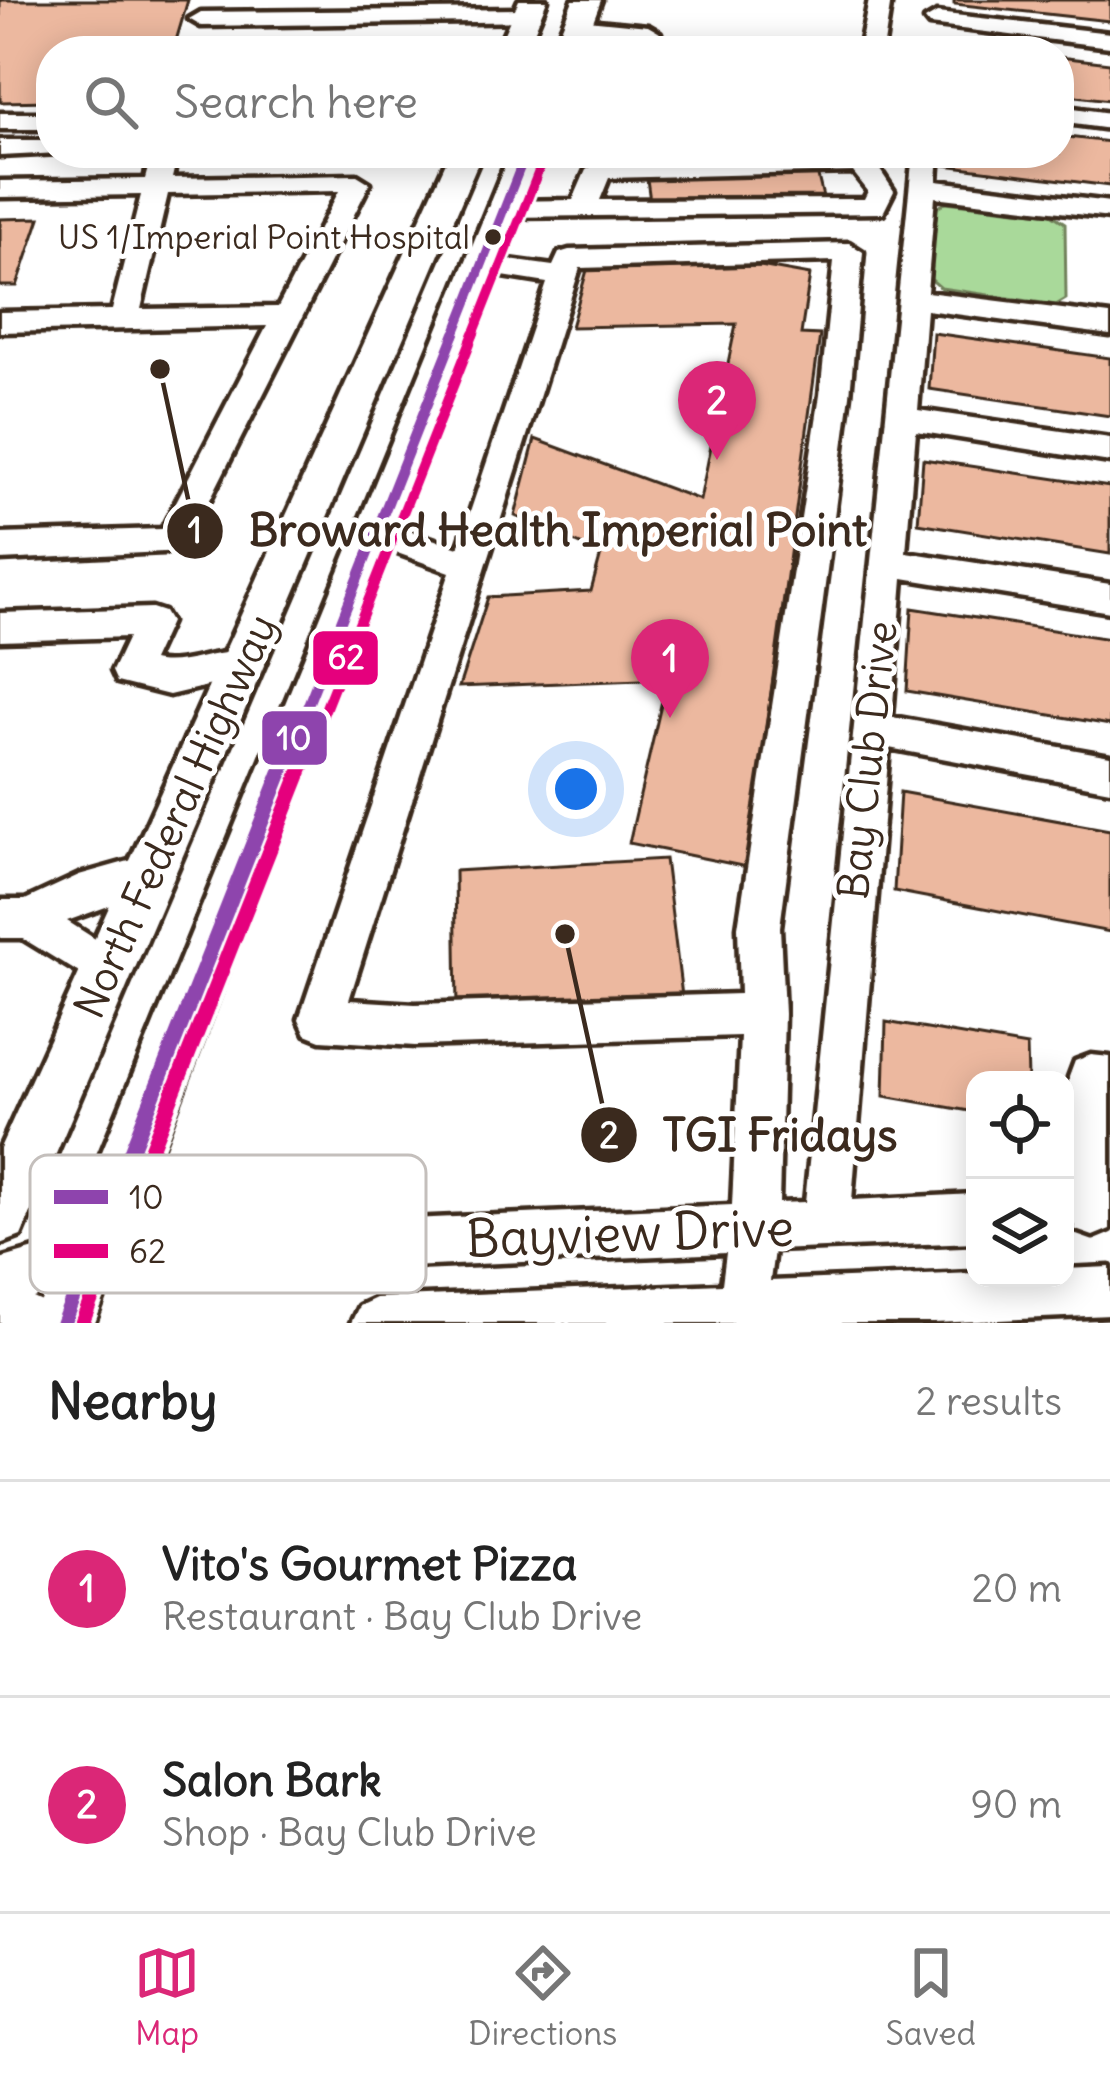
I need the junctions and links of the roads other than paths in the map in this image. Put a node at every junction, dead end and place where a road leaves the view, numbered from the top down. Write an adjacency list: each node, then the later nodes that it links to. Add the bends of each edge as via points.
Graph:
1 (880, 0): 10 (street)
2 (658, 2): 9 (street)
3 (530, 8): 4 (street); 7 (main road)
4 (203, 9)
5 (938, 10): 11 (street)
6 (577, 26): 8 (street)
7 (518, 36)
8 (620, 36)
9 (647, 36)
10 (874, 36)
11 (1110, 40)
12 (1074, 116): 15 (street)
13 (0, 121): 14 (street)
14 (36, 121)
15 (1110, 121)
16 (0, 148): 17 (street)
17 (36, 148)
18 (161, 168): 24 (street)
19 (459, 168): 38 (main road, North Federal Highway)
20 (516, 168): 26 (main road, North Federal Highway)
21 (684, 168): 27 (street, via 599,170)
22 (866, 168): 27 (street, via 879,182 873,207)
23 (924, 170): 28 (street); 31 (street, Bay Club Drive)
24 (157, 185): 25 (street); 32 (street, via 357,183); 33 (street)
25 (0, 188)
26 (504, 209): 27 (street); 29 (main road, North Federal Highway)
27 (584, 209)
28 (1110, 210)
29 (481, 265): 30 (street); 39 (main road, North Federal Highway)
30 (563, 276): 42 (street); 51 (street, via 569,259 849,252 759,927)
31 (912, 299): 35 (street); 36 (street, Bay Club Drive)
32 (287, 316): 33 (street); 40 (street, via 172,542)
33 (124, 319): 34 (street)
34 (0, 322)
35 (1110, 325)
36 (900, 418): 37 (street); 41 (street, Bay Club Drive)
37 (1110, 450)
38 (332, 458): 39 (main road, via 341,513); 45 (main road, North Federal Highway)
39 (376, 532): 42 (street); 53 (main road, North Federal Highway)
40 (0, 547)
41 (886, 562): 43 (street); 46 (street, Bay Club Drive)
42 (471, 566): 51 (street, via 321,1019 415,1024)
43 (1110, 598)
44 (0, 627): 45 (street, via 152,622 130,671 170,680)
45 (241, 665): 48 (main road, North Federal Highway)
46 (870, 729): 47 (street); 57 (street, Bay Club Drive)
47 (1110, 773)
48 (149, 873): 49 (street); 50 (main road, North Federal Highway)
49 (14, 919): 50 (street)
50 (107, 970): 55 (main road, North Federal Highway)
51 (763, 1014): 58 (street)
52 (1110, 1079): 54 (street, via 1091,1077)
53 (130, 1155)
54 (1089, 1213)
55 (0, 1215)
56 (966, 1218): 57 (street, Bayview Drive)
57 (826, 1224): 58 (street, Bayview Drive)
58 (757, 1227): 59 (street, Bayview Drive); 65 (street)
59 (426, 1242)
60 (30, 1274): 61 (street, Bayview Drive)
61 (0, 1283)
62 (1110, 1291): 65 (street, Bayview Drive)
63 (75, 1293): 67 (main road, North Federal Highway)
64 (0, 1308): 66 (street)
65 (741, 1315): 68 (street, Bayview Drive)
66 (34, 1323)
67 (63, 1323)
68 (376, 1323)

